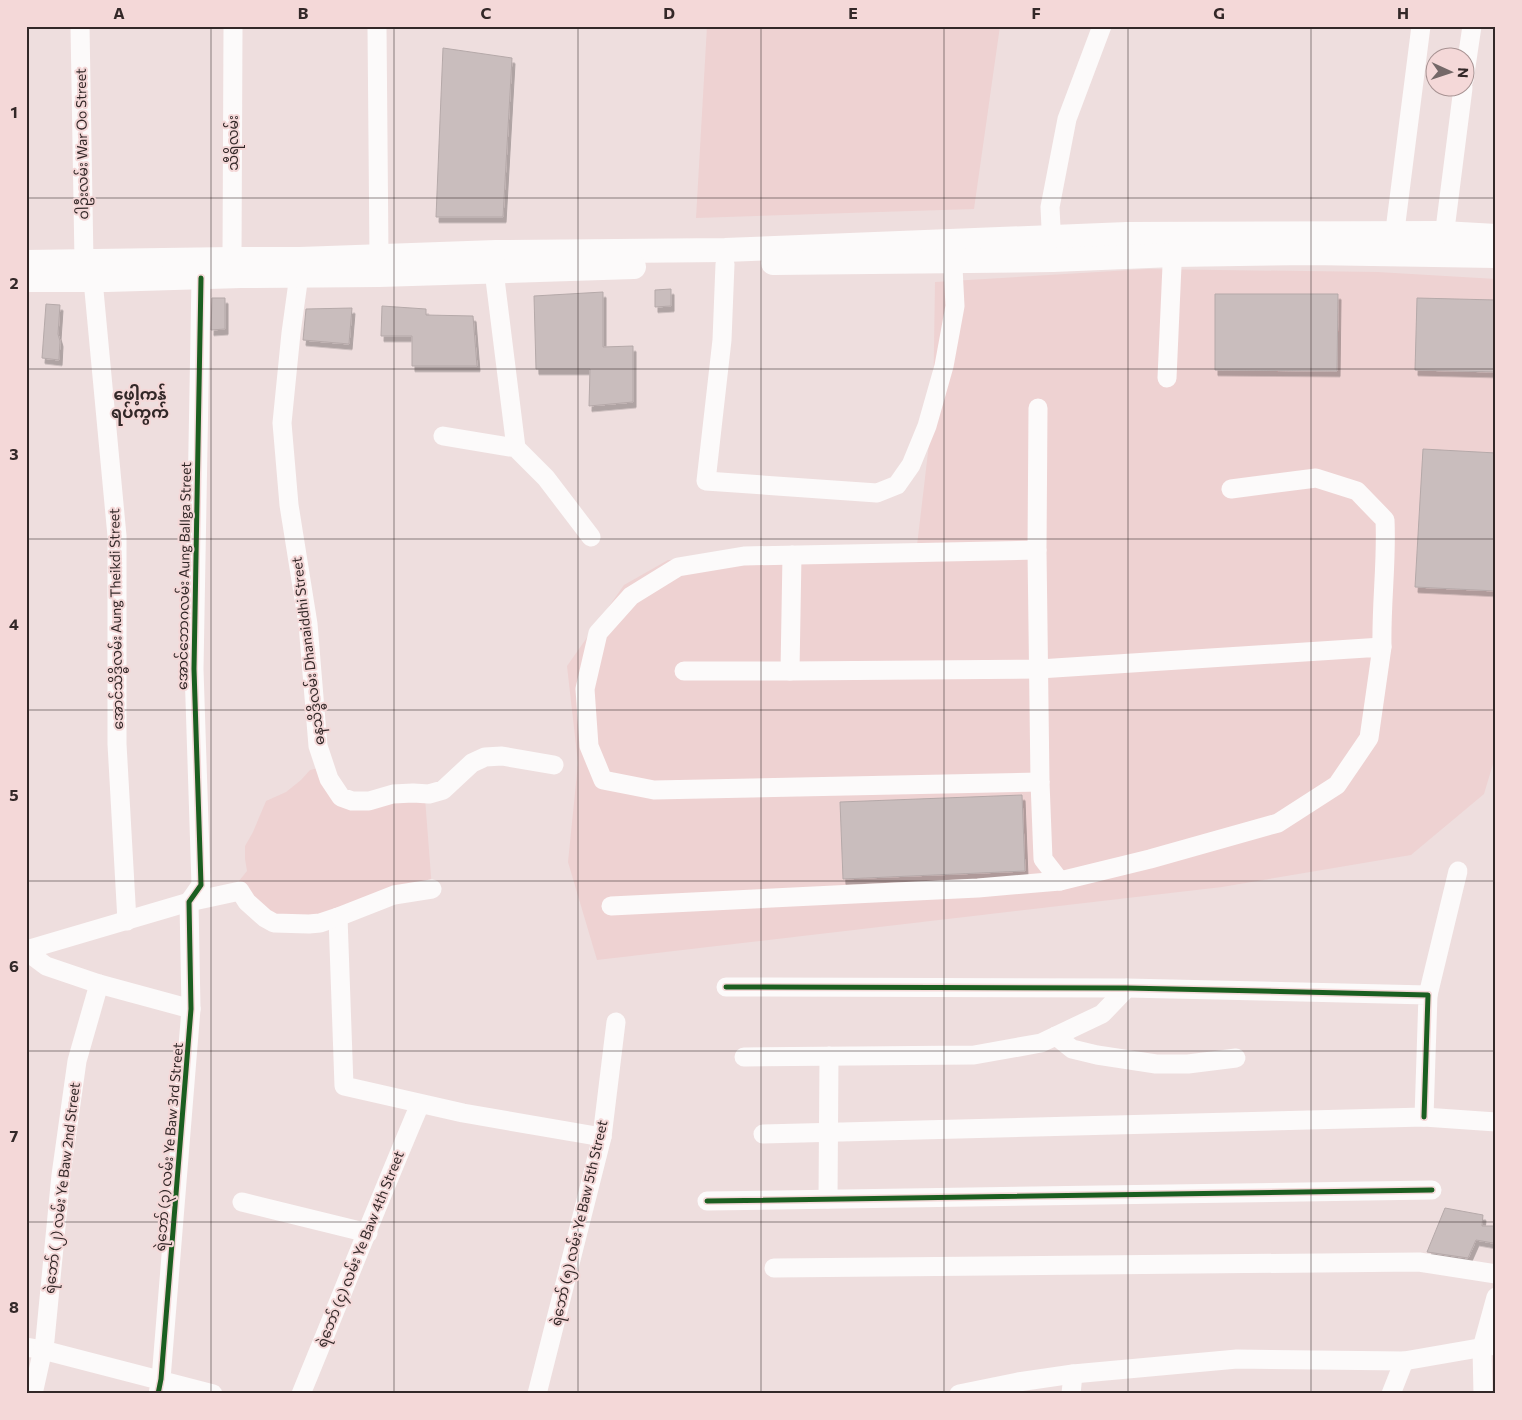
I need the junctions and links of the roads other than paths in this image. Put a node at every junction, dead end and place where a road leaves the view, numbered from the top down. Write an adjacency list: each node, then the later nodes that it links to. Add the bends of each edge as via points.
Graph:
1 (80, 26): 22 (street, ဝါဦးလမ်း War Oo Street)
2 (233, 26): 17 (street, သီရိလမ်း)
3 (377, 26): 15 (street)
4 (1102, 26): 9 (street, via 1068,119 1050,208)
5 (1421, 26): 11 (street)
6 (1472, 26): 7 (street)
7 (1469, 48)
8 (1463, 98): 13 (street)
9 (1051, 236): 12 (main road, via 1128,234); 14 (main road); 18 (street)
10 (1496, 236): 13 (main road)
11 (1393, 243): 12 (main road, via 1310,233); 13 (main road)
12 (1173, 245): 18 (main road); 26 (street)
13 (1443, 245): 16 (main road)
14 (952, 251): 18 (main road); 20 (main road, via 725,250); 21 (main road); 21 (street, via 955,306 944,366 927,426 911,465 897,485 876,493 706,481 722,340)
15 (379, 256): 17 (main road); 20 (main road)
16 (1496, 256)
17 (232, 259): 22 (main road)
18 (1053, 260)
19 (26, 262): 22 (main road)
20 (495, 262): 21 (main road); 23 (main road); 29 (street)
21 (725, 264)
22 (88, 270): 24 (main road); 25 (main road); 46 (street, အောင်သိဒ္ဓိလမ်း Aung Theikdi Street, via 117,536 117,744)
23 (299, 275): 24 (main road); 38 (street, ဓနသိဒ္ဓိလမ်း Dhanaiddhi Street, via 282,423 289,505 308,624 318,746 329,779 341,796 352,801 369,801 393,794 429,794 443,790 472,763 485,758 502,756)
24 (201, 278): 43 (street, အောင်ဘောဂလမ်း Aung Ballga Street, via 194,669 201,885)
25 (26, 280)
26 (1167, 378)
27 (1038, 408): 32 (street)
28 (443, 436): 29 (street)
29 (516, 448): 31 (street, via 546,478)
30 (1231, 489): 34 (street, via 1316,478 1357,492 1385,520)
31 (591, 538)
32 (1037, 550): 33 (street); 35 (street)
33 (792, 555): 37 (street); 39 (street, via 744,556 678,567 631,596 598,633 585,688 589,746 603,780 654,790)
34 (1382, 646): 35 (street); 41 (street, via 1369,738 1336,785 1278,823)
35 (1039, 669): 37 (street); 39 (street)
36 (684, 671): 37 (street)
37 (790, 671)
38 (554, 765)
39 (1040, 782): 41 (street, via 1043,859)
40 (1458, 871): 51 (street)
41 (1060, 881): 44 (street)
42 (432, 889): 45 (street, via 394,895)
43 (189, 902): 45 (street, via 240,891 247,902 274,922 320,923); 46 (street); 52 (street, ရဲဘော် (၃) လမ်း Ye Baw 3rd Street)
44 (611, 906)
45 (338, 917): 58 (street, via 344,1086)
46 (127, 921): 47 (street)
47 (26, 950): 48 (street, via 46,966)
48 (99, 984): 52 (street); 73 (street, ရဲဘော် (၂) လမ်း Ye Baw 2nd Street, via 77,1061)
49 (726, 987): 50 (street)
50 (1128, 988): 51 (street); 54 (street, via 1102,1014)
51 (1428, 995): 59 (street)
52 (191, 1009): 76 (street, ရဲဘော် (၃) လမ်း Ye Baw 3rd Street)
53 (616, 1022): 63 (street, ရဲဘော် (၅) လမ်း Ye Baw 5th Street)
54 (1056, 1036): 55 (street, via 1041,1043 974,1055); 57 (street, via 1072,1049 1156,1064)
55 (829, 1056): 56 (street); 62 (street)
56 (744, 1057)
57 (1236, 1058)
58 (420, 1104): 63 (street); 68 (street, ရဲဘော် (၄) လမ်း Ye Baw 4th Street)
59 (1424, 1117): 60 (street); 62 (street)
60 (1496, 1122)
61 (762, 1134): 62 (street)
62 (828, 1134): 65 (street)
63 (602, 1136): 81 (street, ရဲဘော် (၅) လမ်း Ye Baw 5th Street)
64 (1432, 1190): 65 (street)
65 (828, 1199): 66 (street)
66 (707, 1201)
67 (242, 1202): 68 (street)
68 (368, 1232): 80 (street, ရဲဘော် (၄) လမ်း Ye Baw 4th Street)
69 (774, 1268): 70 (street, via 1419,1262)
70 (1496, 1274)
71 (1496, 1297): 72 (street)
72 (1489, 1347): 74 (street); 85 (street)
73 (35, 1348): 76 (street); 78 (street, ရဲဘော် (၂) လမ်း Ye Baw 2nd Street)
74 (1404, 1361): 75 (street, via 1236,1359); 84 (street)
75 (1073, 1374): 77 (street); 83 (street)
76 (159, 1387): 79 (street)
77 (1018, 1388): 82 (street)
78 (33, 1394)
79 (213, 1394)
80 (301, 1394)
81 (537, 1394)
82 (959, 1394)
83 (1071, 1394)
84 (1392, 1394)
85 (1483, 1394)

